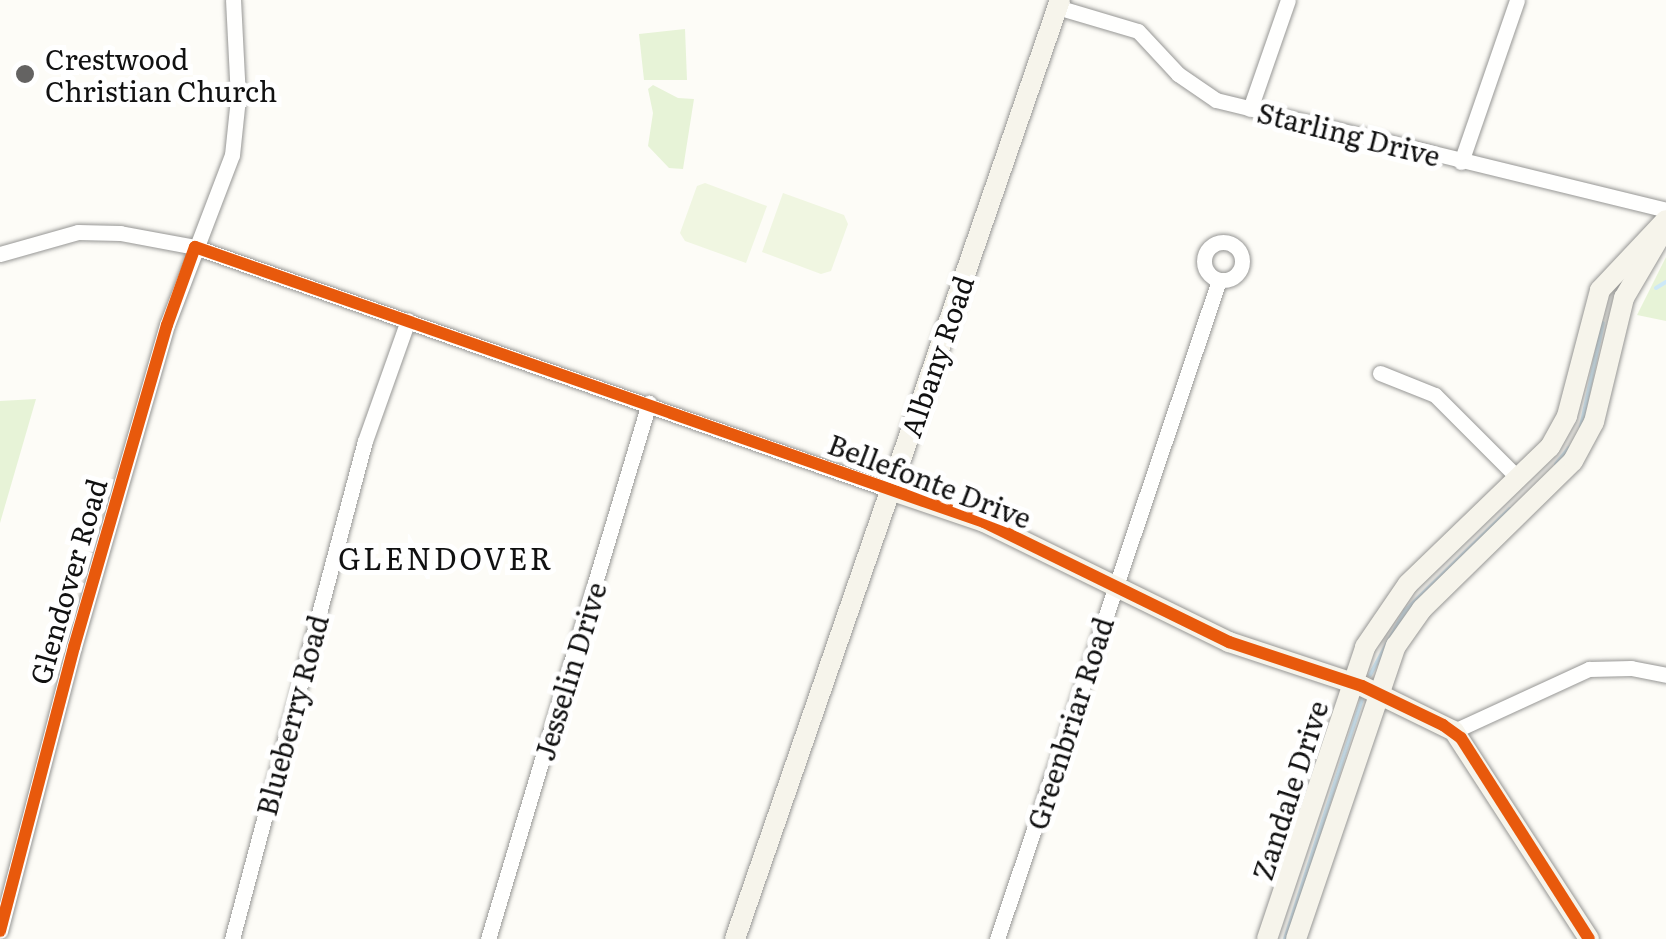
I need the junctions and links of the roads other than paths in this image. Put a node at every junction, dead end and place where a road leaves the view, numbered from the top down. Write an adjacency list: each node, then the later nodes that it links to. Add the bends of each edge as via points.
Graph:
1 (233, 0): 9 (street, Glendover Road, via 236,136)
2 (1288, 0): 5 (street)
3 (1517, 0): 6 (street)
4 (1058, 3): 5 (street, Starling Drive, via 1138,31 1202,92); 16 (street, Albany Road)
5 (1250, 109): 6 (street, Starling Drive)
6 (1461, 162): 7 (street, Starling Drive)
7 (1666, 210)
8 (1666, 223): 15 (street, Zandale Drive, via 1600,290 1562,428); 20 (street, Zandale Drive, via 1624,298 1586,439 1546,491 1422,609 1396,646)
9 (195, 247): 10 (street, Bellefonte Drive, via 78,232); 12 (street, Bellefonte Drive); 22 (street, Glendover Road, via 84,610)
10 (0, 254)
11 (1219, 280): 17 (street, Greenbriar Road)
12 (408, 320): 14 (street, Bellefonte Drive); 23 (street, Blueberry Road, via 366,441)
13 (1380, 373): 15 (street, via 1435,395)
14 (649, 403): 16 (street, Bellefonte Drive); 24 (street, Jesselin Drive)
15 (1518, 478): 19 (street, Zandale Drive, via 1396,597)
16 (890, 490): 17 (street, Bellefonte Drive, via 984,522); 25 (street, Albany Road)
17 (1115, 586): 19 (street, Bellefonte Drive, via 1229,642); 26 (street, Greenbriar Road)
18 (1666, 675): 21 (street, via 1589,669)
19 (1351, 682): 20 (street, Bellefonte Drive); 27 (street, Zandale Drive)
20 (1376, 694): 21 (street, Bellefonte Drive); 28 (street, Zandale Drive)
21 (1454, 731): 29 (street)
22 (0, 932)
23 (232, 939)
24 (488, 939)
25 (735, 939)
26 (996, 939)
27 (1267, 939)
28 (1296, 939)
29 (1589, 939)

